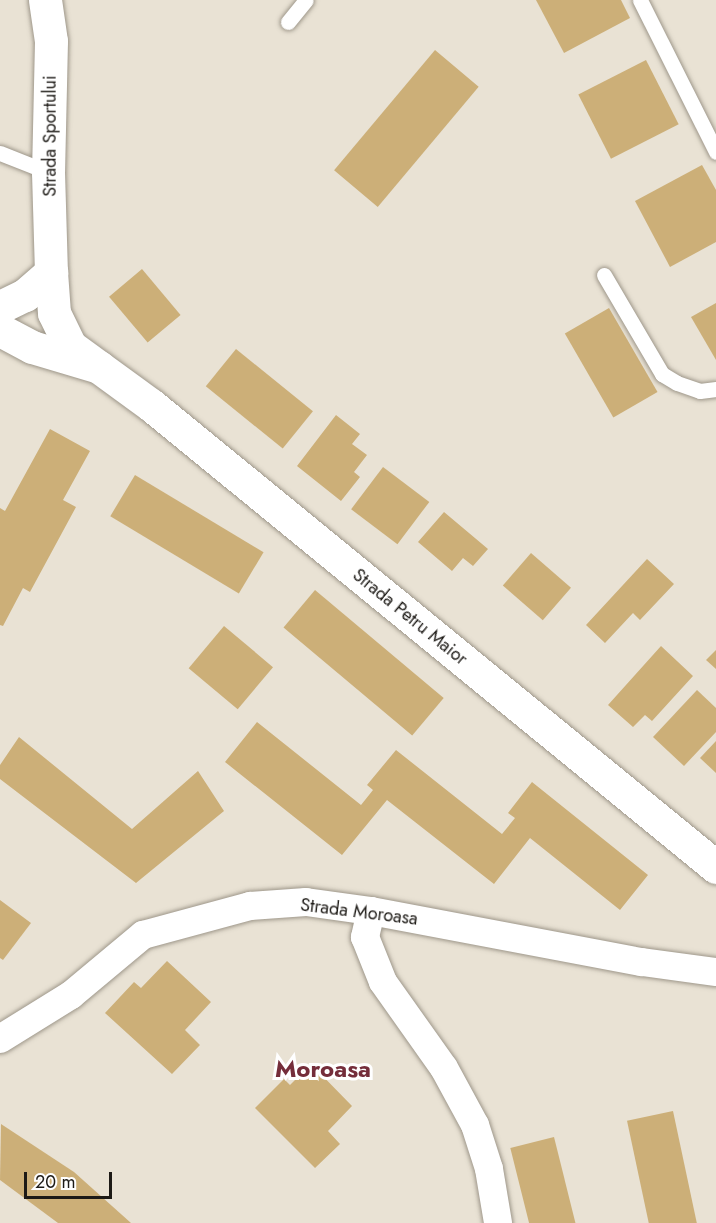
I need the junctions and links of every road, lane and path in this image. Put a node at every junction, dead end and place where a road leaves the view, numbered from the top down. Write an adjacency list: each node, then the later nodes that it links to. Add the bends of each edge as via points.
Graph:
1 (45, 0): 7 (main road, Strada Sportului, via 51,41)
2 (306, 0): 4 (lane)
3 (640, 0): 5 (lane)
4 (288, 22)
5 (716, 152)
6 (0, 153): 7 (lane)
7 (48, 172): 8 (main road, Strada Sportului)
8 (51, 272): 10 (main road, via 25,295); 12 (main road, Strada Petru Maior)
9 (603, 275): 13 (lane, via 662,374 700,391)
10 (0, 307)
11 (0, 330): 12 (main road, Strada Petru Maior, via 32,347)
12 (104, 368): 14 (main road, Strada Petru Maior)
13 (716, 389)
14 (716, 867)
15 (371, 911): 16 (street, Strada Moroasa, via 642,962); 17 (street, Strada Moroasa, via 306,902 250,906 143,935 70,994); 18 (street, via 365,937 382,982 444,1068 474,1125 489,1168)
16 (716, 972)
17 (0, 1039)
18 (498, 1223)

